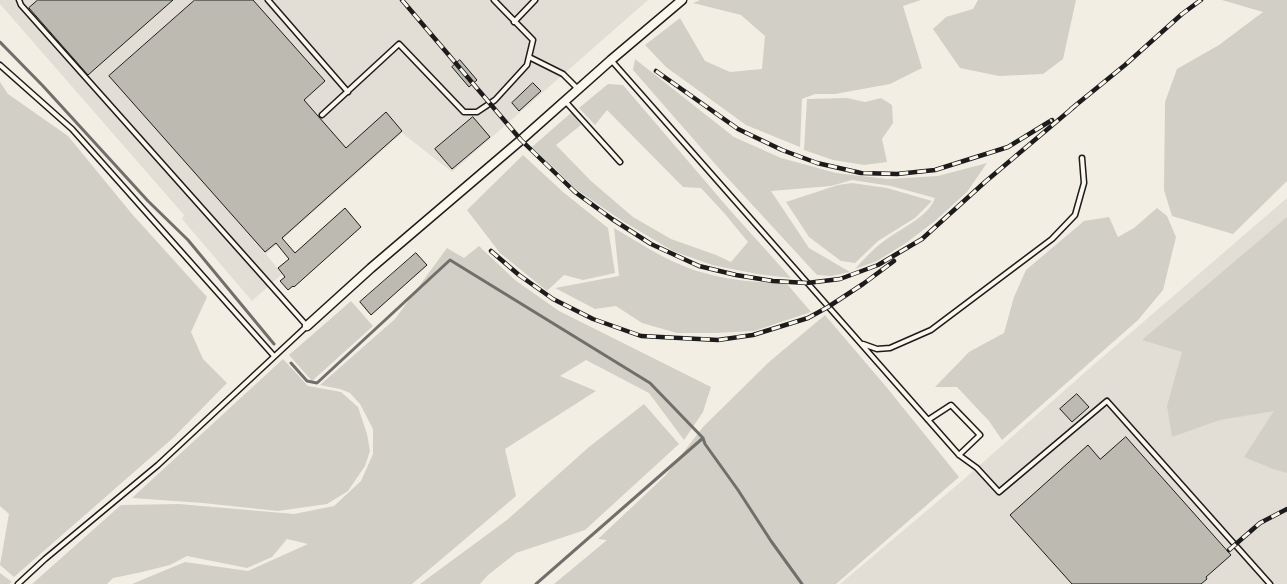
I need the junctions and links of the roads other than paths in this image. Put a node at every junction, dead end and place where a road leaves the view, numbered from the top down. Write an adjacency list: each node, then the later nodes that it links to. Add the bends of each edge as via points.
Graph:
1 (19, 0): 16 (lane)
2 (268, 0): 11 (lane)
3 (494, 0): 6 (lane)
4 (535, 0): 6 (lane)
5 (682, 0): 8 (street)
6 (514, 22): 7 (lane, via 533,40)
7 (529, 57): 10 (lane, via 564,74); 11 (lane, via 527,65 495,100 477,112 464,112 399,44)
8 (611, 60): 10 (street); 17 (lane)
9 (0, 65): 18 (lane, via 72,128)
10 (578, 89): 12 (street)
11 (348, 92): 13 (lane)
12 (566, 101): 15 (lane); 16 (street)
13 (322, 115)
14 (1082, 158): 17 (lane, via 1084,183 1075,216 1052,239 931,330 890,348 877,349)
15 (620, 162)
16 (307, 326): 18 (lane)
17 (862, 344): 19 (lane)
18 (274, 356): 21 (lane, via 158,465)
19 (928, 420): 20 (lane); 20 (lane, via 952,405 980,435)
20 (959, 455): 22 (lane, via 977,468 999,492 1107,401)
21 (18, 584)
22 (1270, 584)

